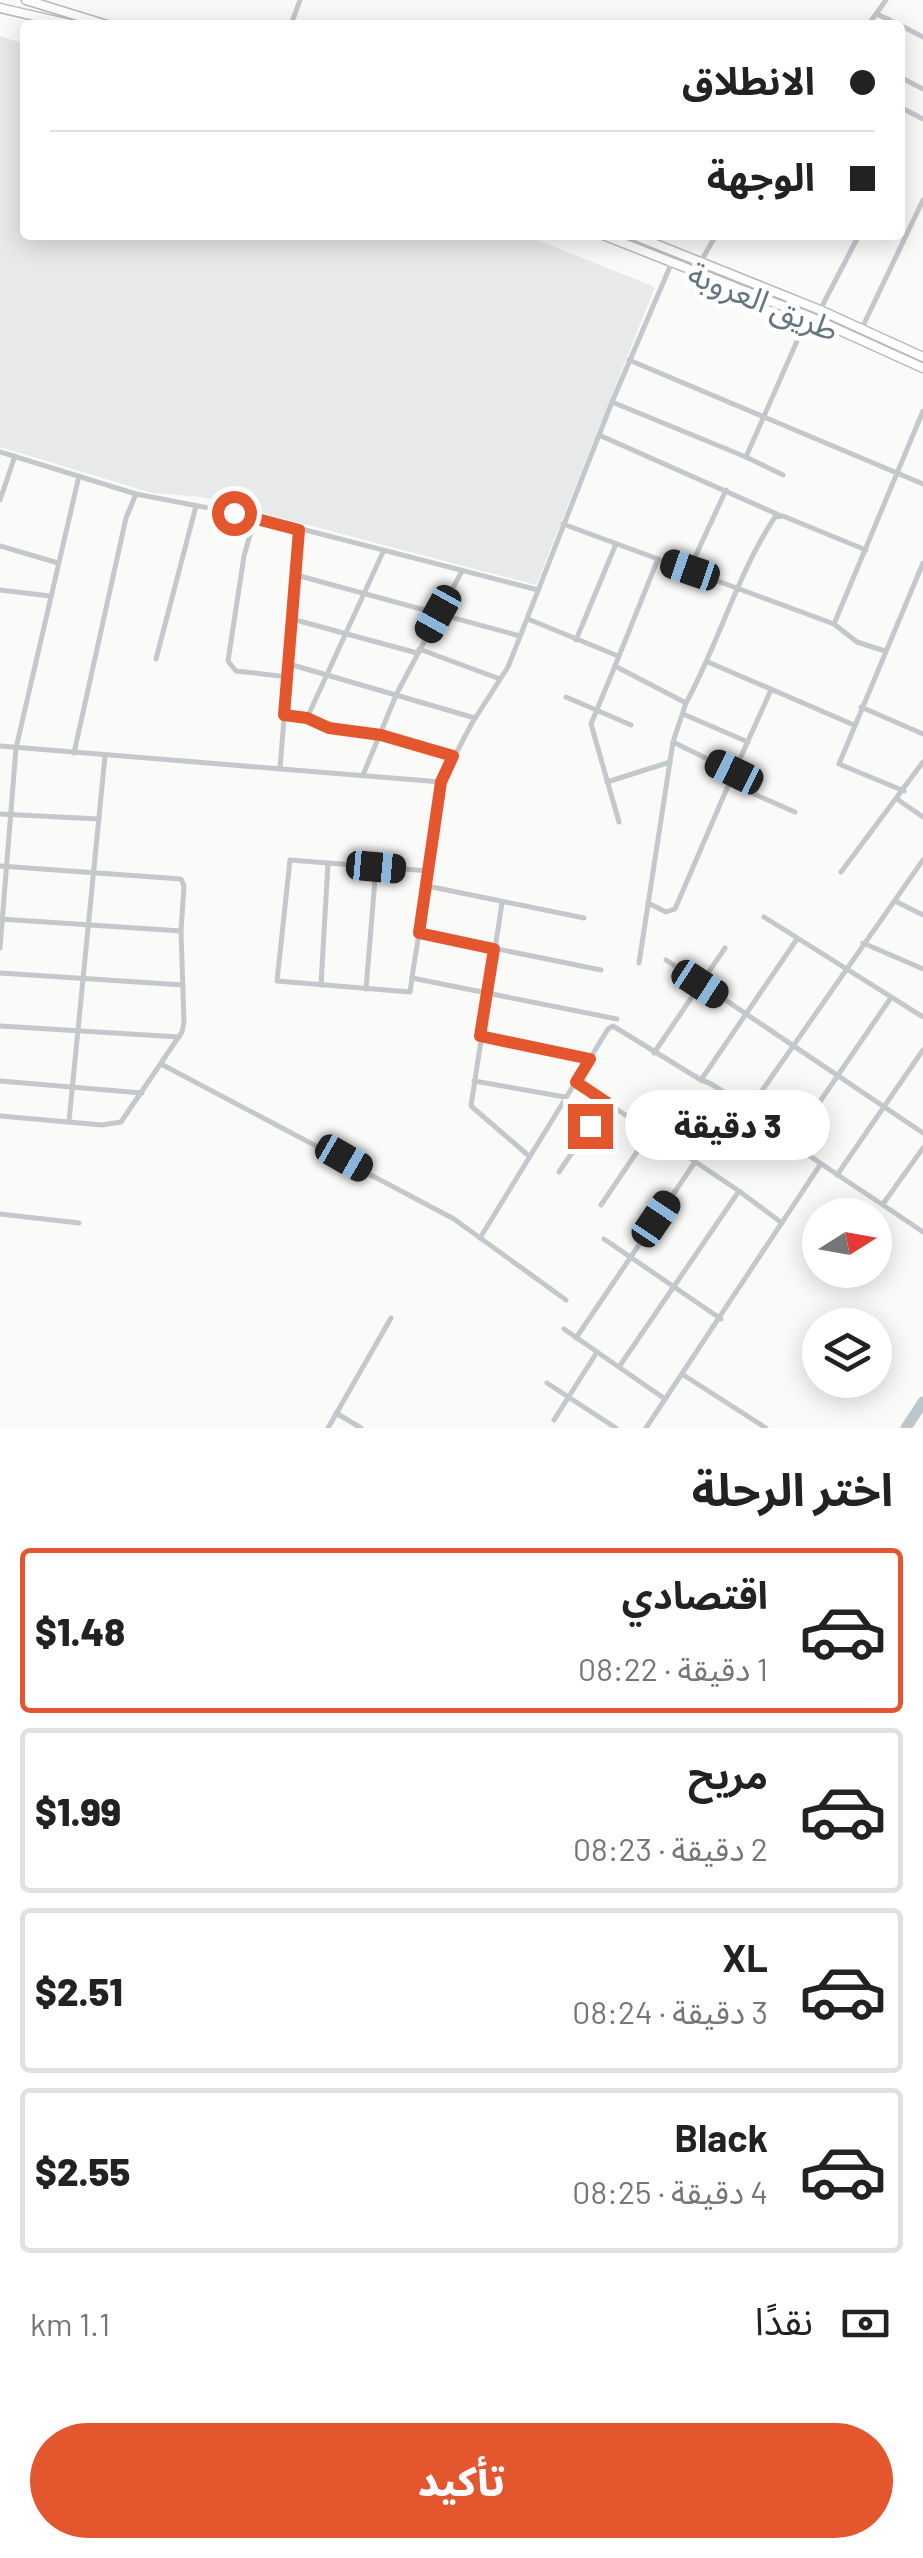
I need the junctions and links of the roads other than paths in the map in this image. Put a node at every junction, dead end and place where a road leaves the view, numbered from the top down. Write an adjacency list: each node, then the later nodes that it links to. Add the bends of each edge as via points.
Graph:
1 (26, 0): 6 (main road)
2 (886, 0): 4 (street)
3 (0, 8): 5 (main road)
4 (877, 14): 7 (street); 8 (street)
5 (52, 20)
6 (91, 20)
7 (872, 20)
8 (890, 20)
9 (923, 200): 10 (street)
10 (905, 238)
11 (616, 240): 16 (main road, طريق العروبة)
12 (645, 240): 17 (main road)
13 (713, 240): 17 (street)
14 (856, 240): 19 (street)
15 (904, 240): 21 (street)
16 (672, 262): 18 (main road, طريق العروبة); 23 (street)
17 (700, 262): 18 (street); 19 (main road)
18 (696, 272): 20 (main road, طريق العروبة)
19 (820, 310): 21 (main road)
20 (808, 316): 24 (main road, طريق العروبة); 27 (street)
21 (862, 328): 22 (main road)
22 (923, 357)
23 (629, 360): 25 (street); 27 (street)
24 (923, 368)
25 (612, 402): 28 (street); 31 (street)
26 (923, 411): 32 (street)
27 (764, 415): 31 (street); 32 (street)
28 (599, 435): 36 (street); 42 (street)
29 (0, 452): 30 (street)
30 (15, 456): 34 (street); 38 (street)
31 (746, 457): 33 (street)
32 (898, 472): 35 (street); 46 (street)
33 (783, 475)
34 (79, 476): 37 (street); 49 (street)
35 (923, 484)
36 (726, 490): 40 (street); 51 (street)
37 (136, 494): 39 (street); 96 (street)
38 (0, 500)
39 (196, 506): 41 (street); 71 (street)
40 (778, 515): 46 (street); 54 (street)
41 (255, 517): 43 (street); 76 (street, via 228,661 236,671)
42 (563, 524): 44 (street); 57 (street)
43 (299, 530): 47 (street); 53 (street)
44 (616, 544): 48 (street); 67 (street)
45 (0, 546): 49 (street)
46 (866, 550): 64 (street)
47 (383, 551): 52 (street); 59 (street)
48 (658, 559): 51 (street); 70 (street)
49 (58, 563): 60 (street)
50 (923, 563): 55 (street)
51 (690, 570): 54 (street)
52 (462, 572): 57 (street); 61 (street)
53 (296, 575): 59 (street); 63 (street)
54 (740, 587): 64 (street); 72 (street)
55 (912, 588): 58 (street); 69 (street)
56 (0, 590): 60 (street)
57 (538, 590): 62 (street)
58 (923, 593)
59 (364, 594): 61 (street); 65 (street)
60 (50, 596): 95 (street)
61 (438, 614): 66 (street); 68 (street)
62 (528, 618): 66 (street); 67 (street)
63 (292, 619): 65 (street); 73 (street)
64 (834, 624): 69 (street)
65 (345, 635): 68 (street); 75 (street)
66 (521, 636): 77 (street)
67 (576, 640): 70 (street)
68 (418, 651): 77 (street); 79 (street)
69 (885, 652): 82 (street)
70 (618, 656): 74 (street)
71 (156, 659)
72 (708, 662): 78 (street); 81 (street)
73 (288, 664): 75 (street); 76 (street)
74 (614, 666): 81 (street); 83 (street)
75 (327, 674): 79 (street); 86 (street)
76 (288, 676): 85 (street)
77 (500, 679): 87 (street)
78 (772, 690): 89 (street); 93 (street)
79 (397, 694): 87 (street); 91 (street)
80 (566, 697): 83 (street)
81 (686, 702): 84 (street)
82 (861, 707): 89 (street); 90 (street)
83 (596, 710): 88 (street); 105 (street, via 591,724)
84 (683, 714): 92 (street); 93 (street)
85 (284, 715): 86 (street); 101 (street)
86 (307, 718): 91 (street)
87 (475, 718): 98 (street)
88 (631, 726)
89 (854, 726): 107 (street, via 839,764)
90 (923, 734)
91 (381, 735): 98 (street); 103 (street)
92 (673, 742): 99 (street); 102 (street)
93 (748, 742): 102 (street)
94 (0, 746): 95 (street)
95 (16, 748): 96 (street); 111 (street)
96 (74, 753): 97 (street)
97 (105, 756): 101 (street); 113 (street)
98 (453, 756): 104 (street)
99 (670, 762): 105 (street); 125 (street)
100 (923, 762): 107 (street)
101 (280, 768): 103 (street)
102 (734, 772): 106 (street)
103 (363, 775): 104 (street)
104 (441, 782): 119 (street)
105 (608, 782): 114 (street)
106 (729, 783): 109 (street); 125 (street, via 675,909)
107 (904, 790): 108 (street)
108 (898, 799): 112 (street); 120 (street)
109 (795, 812)
110 (0, 814): 111 (street)
111 (9, 814): 113 (street); 117 (street)
112 (923, 816)
113 (99, 819): 121 (street)
114 (619, 822)
115 (922, 861): 123 (street)
116 (328, 863): 118 (street); 148 (street); 148 (street, via 290,860 278,981)
117 (3, 867): 121 (street); 129 (street)
118 (376, 867): 119 (street); 149 (street)
119 (429, 872): 122 (street)
120 (842, 872)
121 (94, 873): 130 (street); 131 (street, via 181,880)
122 (426, 886): 124 (street); 132 (street)
123 (895, 902): 126 (street); 134 (street)
124 (502, 903): 127 (street); 137 (street)
125 (648, 903): 139 (street)
126 (923, 915)
127 (584, 918)
128 (764, 918): 133 (street)
129 (1, 920): 130 (street); 135 (street)
130 (88, 927): 131 (street); 144 (street)
131 (181, 932): 147 (street)
132 (419, 933): 137 (street); 145 (street)
133 (797, 938): 140 (street); 152 (street)
134 (864, 943): 140 (street); 141 (street)
135 (0, 948)
136 (725, 948): 146 (street)
137 (494, 949): 142 (street); 150 (street)
138 (666, 960): 146 (street)
139 (638, 963)
140 (844, 969): 151 (street); 159 (street)
141 (923, 969)
142 (601, 970)
143 (0, 972): 144 (street)
144 (83, 978): 147 (street); 156 (street)
145 (412, 978): 149 (street, via 410,992); 150 (street)
146 (700, 984): 152 (street); 161 (street)
147 (183, 985): 158 (street)
148 (321, 985): 149 (street)
149 (366, 988)
150 (488, 993): 154 (street); 157 (street)
151 (890, 999): 153 (street); 164 (street)
152 (747, 1014): 159 (street); 165 (street)
153 (923, 1016)
154 (617, 1019)
155 (0, 1026): 156 (street)
156 (78, 1030): 158 (street); 169 (street)
157 (480, 1036): 162 (street); 167 (street)
158 (178, 1037): 163 (street)
159 (792, 1044): 164 (street); 175 (street)
160 (923, 1050): 174 (street)
161 (654, 1053): 162 (street, via 613,1026); 165 (street)
162 (590, 1059): 168 (street)
163 (161, 1064): 171 (street); 197 (street, via 344,1158)
164 (837, 1075): 174 (street); 180 (street)
165 (701, 1080): 170 (street)
166 (0, 1081): 169 (street)
167 (474, 1081): 172 (street); 183 (street, via 471,1106)
168 (576, 1082): 172 (street); 173 (street)
169 (72, 1087): 171 (street); 177 (street)
170 (724, 1092): 175 (street); 182 (street)
171 (142, 1093): 177 (street, via 121,1122)
172 (566, 1098): 183 (street)
173 (606, 1102): 178 (street); 186 (street)
174 (884, 1107): 179 (street); 187 (street)
175 (747, 1112): 180 (street)
176 (0, 1116): 177 (street)
177 (69, 1122)
178 (651, 1132): 182 (street); 191 (street)
179 (923, 1133)
180 (791, 1144): 185 (street)
181 (923, 1148): 190 (street)
182 (682, 1151): 184 (street)
183 (530, 1157): 197 (street)
184 (696, 1162): 188 (street); 199 (street)
185 (820, 1164): 187 (street); 195 (street)
186 (560, 1172)
187 (837, 1175): 189 (street)
188 (740, 1190): 195 (street); 200 (street)
189 (873, 1198)
190 (886, 1198)
191 (601, 1205)
192 (892, 1211): 196 (street)
193 (0, 1214): 194 (street)
194 (79, 1223)
195 (782, 1223): 203 (street)
196 (923, 1232)
197 (480, 1238): 201 (street)
198 (604, 1240): 199 (street)
199 (631, 1256): 200 (street); 205 (street)
200 (674, 1287): 203 (street); 207 (street)
201 (566, 1300)
202 (391, 1318): 212 (street)
203 (721, 1319): 208 (street)
204 (564, 1330): 205 (street)
205 (576, 1338): 206 (street)
206 (597, 1352): 207 (street); 210 (street)
207 (619, 1367): 211 (street)
208 (682, 1374): 211 (street); 218 (street)
209 (547, 1383): 210 (street)
210 (568, 1396): 213 (street); 216 (street)
211 (665, 1399): 217 (street)
212 (336, 1413): 214 (street); 215 (street)
213 (554, 1420)
214 (328, 1428)
215 (361, 1428)
216 (616, 1428)
217 (646, 1428)
218 (766, 1428)

